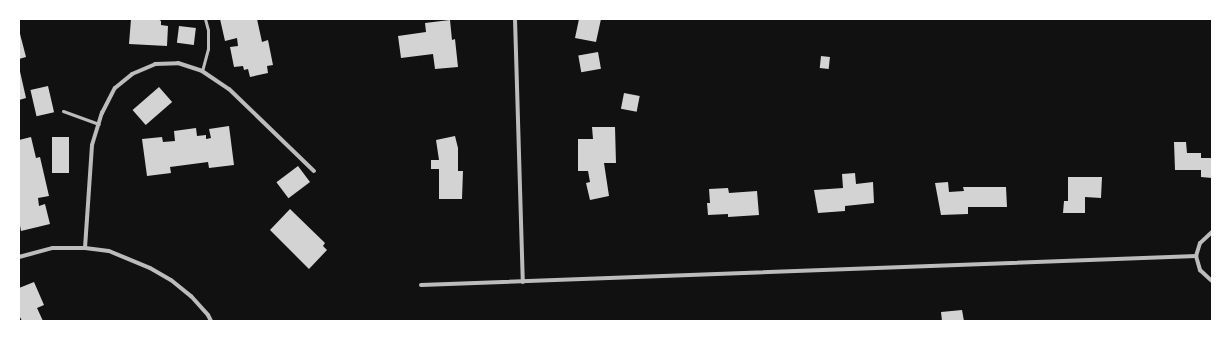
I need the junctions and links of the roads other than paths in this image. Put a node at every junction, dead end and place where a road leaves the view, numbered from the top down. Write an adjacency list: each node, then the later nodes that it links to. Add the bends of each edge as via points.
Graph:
1 (205, 19): 3 (lane, via 208,49)
2 (515, 19): 12 (street)
3 (202, 71): 5 (street, via 178,63 155,64 132,74 115,88); 6 (street, via 229,89)
4 (63, 111): 5 (lane)
5 (99, 124): 8 (street, via 92,145)
6 (314, 171)
7 (1212, 232): 9 (street, via 1200,243)
8 (85, 248): 10 (street, via 53,248); 14 (street, via 109,251 171,280 191,296)
9 (1196, 256): 11 (street, via 1200,270); 12 (street)
10 (19, 258)
11 (1212, 281)
12 (523, 282): 13 (street)
13 (421, 285)
14 (211, 321)

